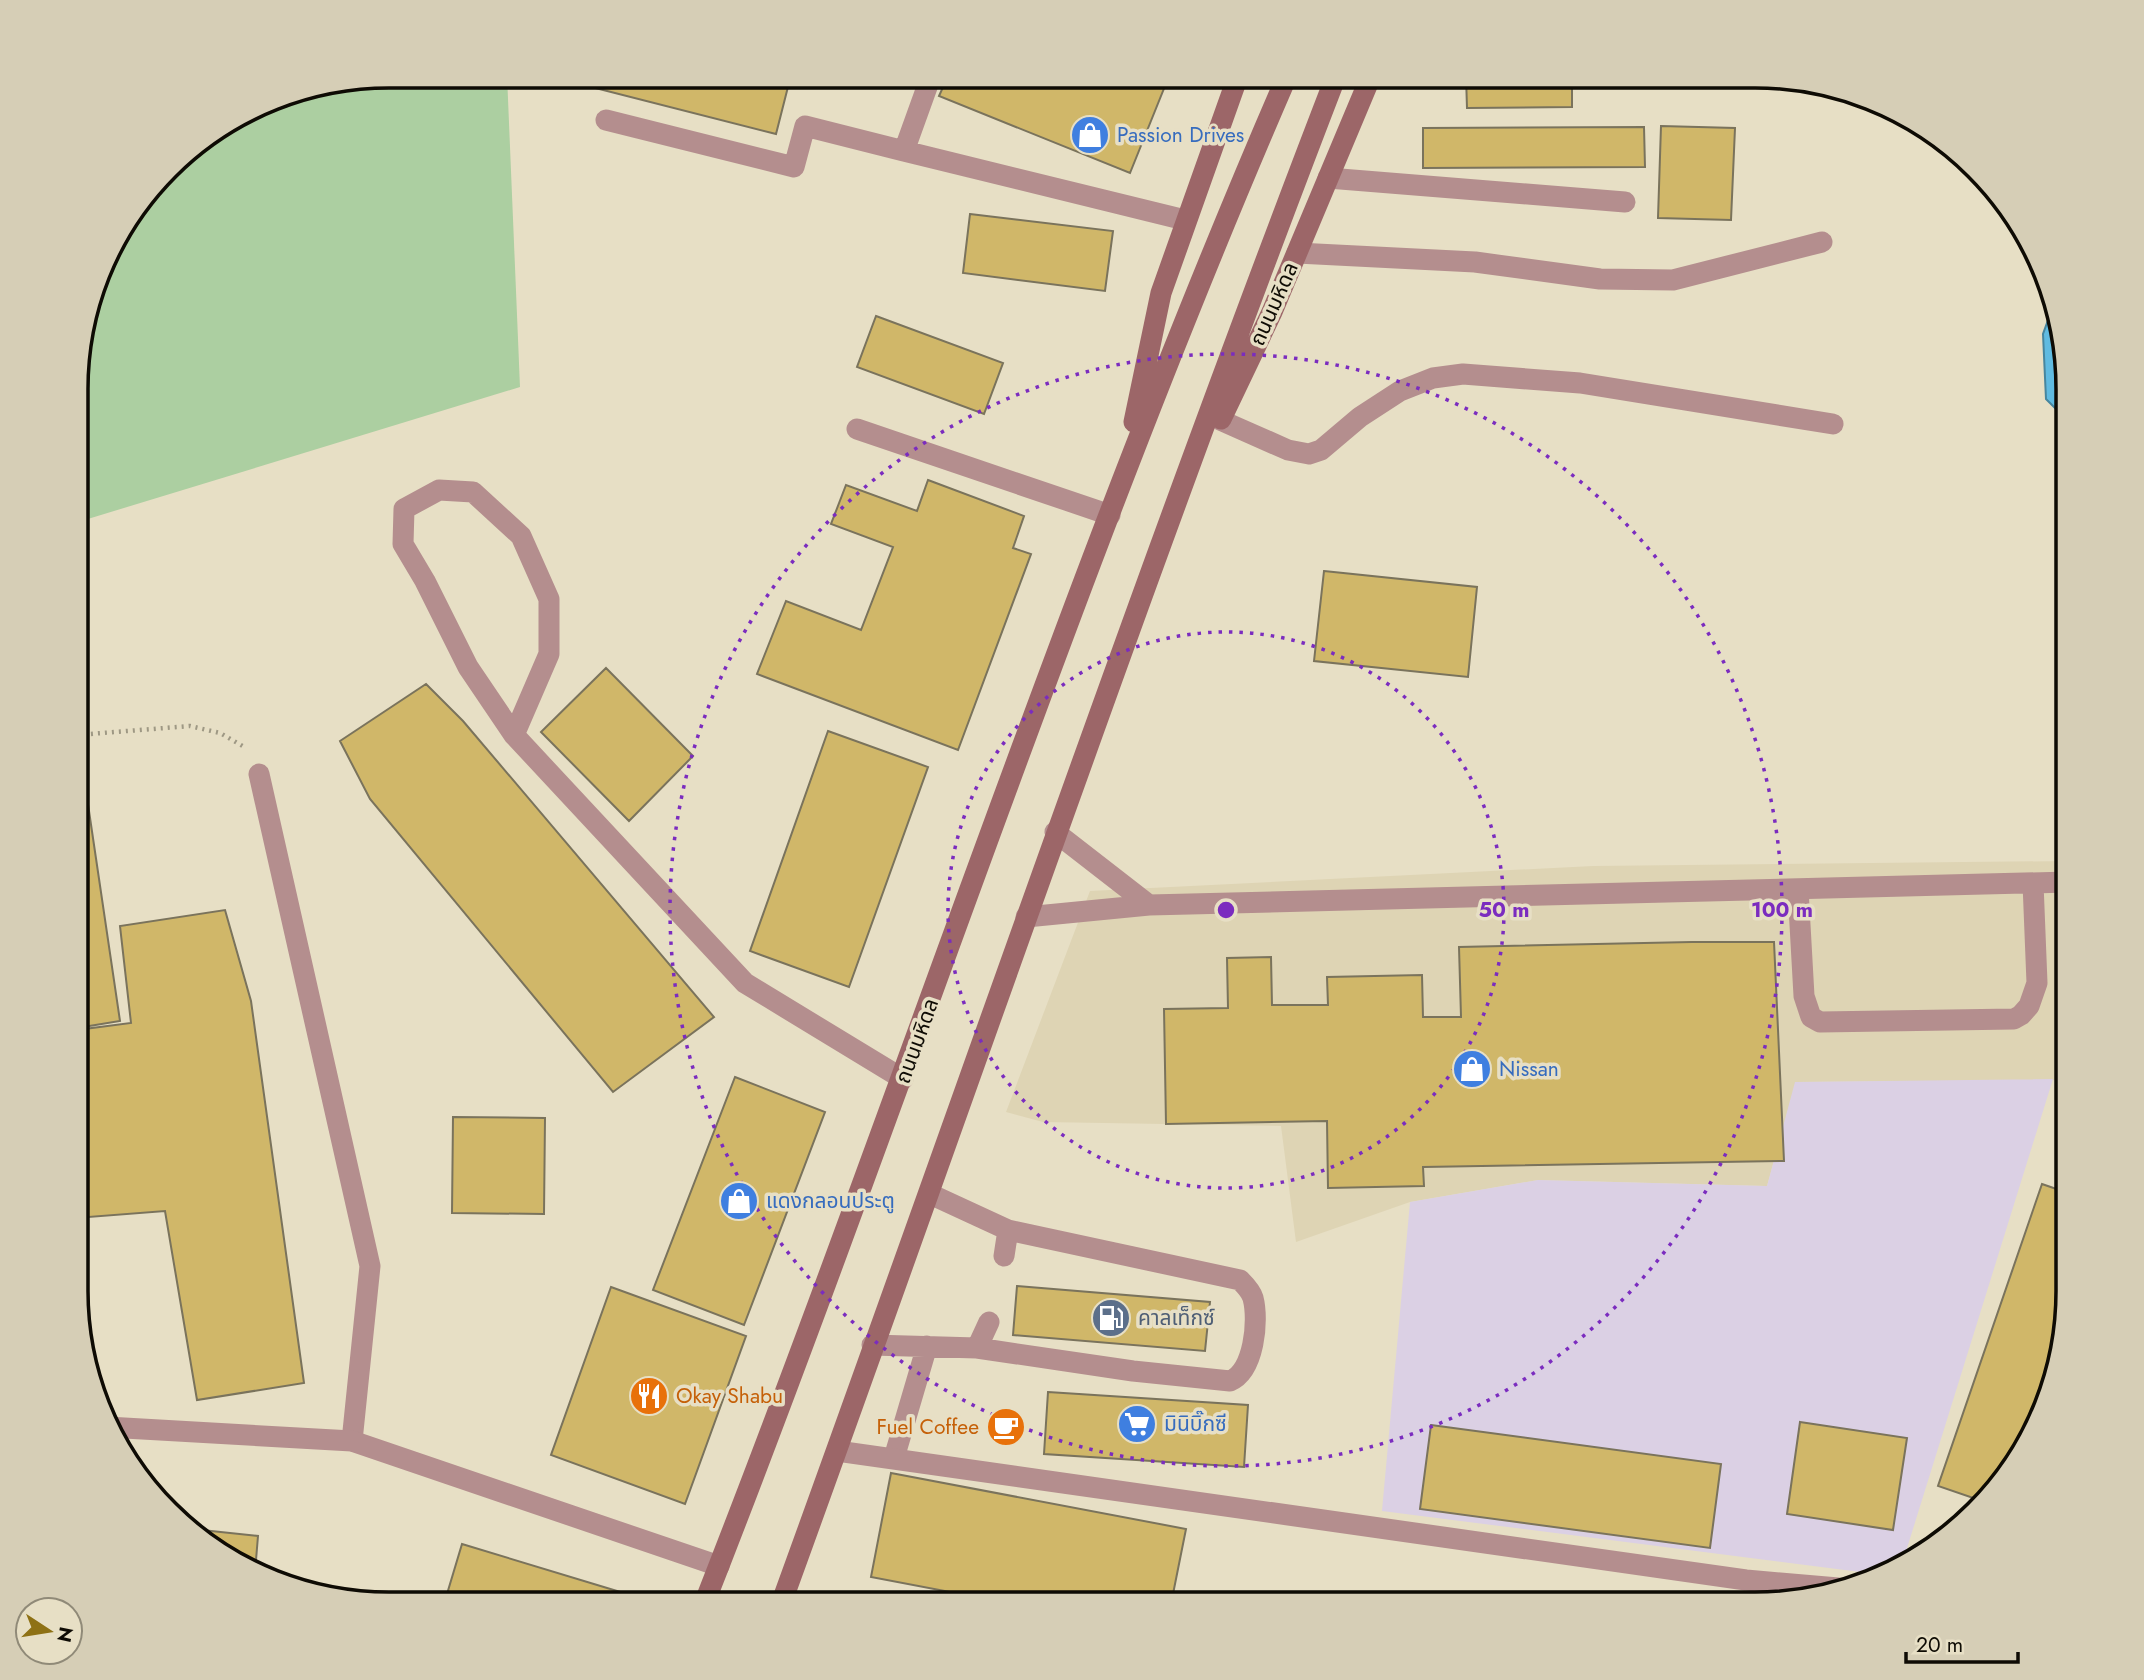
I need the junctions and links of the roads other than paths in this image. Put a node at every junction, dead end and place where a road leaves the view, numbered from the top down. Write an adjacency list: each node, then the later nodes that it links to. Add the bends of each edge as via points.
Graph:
1 (926, 88): 7 (street)
2 (1234, 88): 10 (main road, ถนนมหิดล)
3 (1282, 88): 16 (main road, ถนนมหิดล)
4 (1332, 88): 18 (main road, ถนนมหิดล)
5 (1366, 88): 8 (main road, ถนนมหิดล)
6 (606, 120): 7 (street, via 794,167 805,126)
7 (904, 150): 10 (street)
8 (1328, 178): 9 (street); 12 (main road, ถนนมหิดล)
9 (1625, 202)
10 (1185, 220): 16 (main road, ถนนมหิดล, via 1161,293)
11 (1822, 242): 12 (street, via 1673,280 1600,279 1475,262)
12 (1297, 253): 13 (main road, ถนนมหิดล)
13 (1220, 420): 14 (street, via 1288,450 1309,454 1321,450 1400,391 1433,378 1463,374 1580,383); 18 (main road, ถนนมหิดล)
14 (1833, 424)
15 (857, 429): 17 (street)
16 (1124, 476): 17 (main road, ถนนมหิดล)
17 (1110, 515): 27 (main road, ถนนมหิดล)
18 (1168, 528): 21 (main road, ถนนมหิดล)
19 (514, 735): 19 (street, via 468,667 402,544 404,509 439,490 473,492 521,536 549,599 549,654); 27 (street, via 745,982)
20 (259, 774): 36 (street, via 370,1266)
21 (1055, 832): 25 (street); 26 (main road, ถนนมหิดล)
22 (2056, 882): 23 (street)
23 (2033, 883): 24 (street); 24 (street, via 2037,983 2029,1006 2014,1019 1819,1022 1811,1017 1804,996)
24 (1798, 889): 25 (street)
25 (1149, 905): 26 (street)
26 (1026, 917): 28 (main road, ถนนมหิดล)
27 (903, 1079): 39 (main road, ถนนมหิดล)
28 (930, 1194): 29 (street); 32 (main road, ถนนมหิดล)
29 (1008, 1230): 30 (street); 34 (street, via 1240,1280 1253,1298 1248,1362 1239,1378 1230,1381)
30 (1003, 1256)
31 (989, 1322): 34 (street)
32 (872, 1345): 33 (street); 37 (main road, ถนนมหิดล)
33 (927, 1346): 34 (street); 38 (street)
34 (977, 1348)
35 (120, 1428): 36 (street)
36 (352, 1441): 39 (street)
37 (837, 1451): 38 (street); 42 (main road, ถนนมหิดล)
38 (894, 1458): 40 (street, via 1678,1571)
39 (719, 1566): 41 (main road, ถนนมหิดล)
40 (1818, 1586)
41 (709, 1592)
42 (785, 1592)

